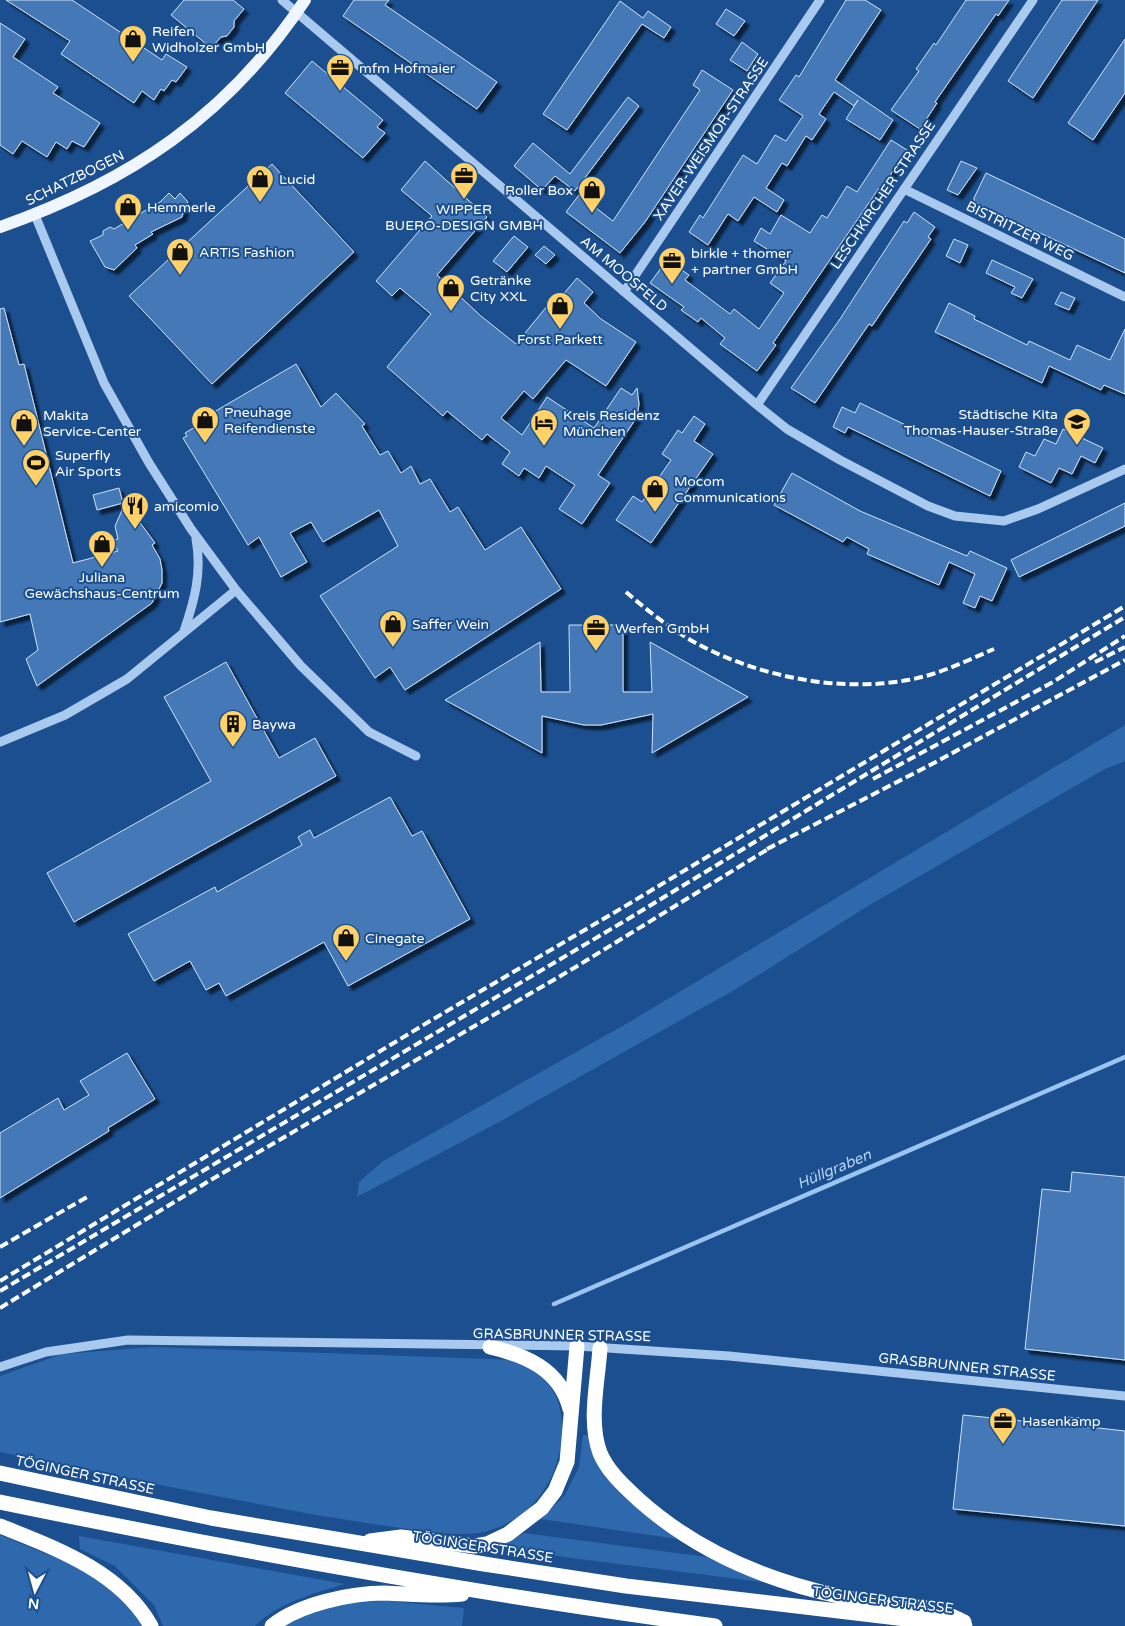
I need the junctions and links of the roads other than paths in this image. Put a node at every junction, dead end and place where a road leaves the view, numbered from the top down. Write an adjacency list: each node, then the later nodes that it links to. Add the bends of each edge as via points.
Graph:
1 (282, 0): 5 (street, AM MOOSFELD)
2 (305, 0): 5 (main road, SCHATZBOGEN)
3 (820, 0): 9 (street, XAVER-WEISMOR-STRASSE)
4 (1032, 0): 6 (street, LESCHKIRCHER STRASSE)
5 (297, 12): 7 (main road, SCHATZBOGEN, via 231,90 172,142 115,178); 9 (street, AM MOOSFELD)
6 (904, 189): 10 (street, BISTRITZER WEG); 11 (street, LESCHKIRCHER STRASSE)
7 (35, 215): 8 (main road, SCHATZBOGEN); 13 (street, via 104,383 149,463)
8 (0, 227)
9 (624, 292): 11 (street, AM MOOSFELD)
10 (1125, 297)
11 (757, 405): 12 (street, AM MOOSFELD, via 805,440 954,516 1004,521 1038,509)
12 (1125, 468)
13 (196, 536): 14 (street); 15 (street, via 198,582)
14 (236, 590): 15 (street); 17 (street, via 297,662 369,732)
15 (184, 631): 16 (street, via 127,679 65,714)
16 (0, 742)
17 (416, 756)
18 (577, 1346): 19 (street, GRASBRUNNER STRASSE); 20 (street, GRASBRUNNER STRASSE); 23 (highway)
19 (490, 1347): 21 (street, GRASBRUNNER STRASSE, via 128,1340 46,1352); 23 (highway, via 519,1354 548,1373 565,1394)
20 (600, 1348): 22 (street, GRASBRUNNER STRASSE, via 729,1356); 33 (highway, via 594,1416 600,1452 620,1482 655,1514 715,1553 755,1571 838,1596 939,1610)
21 (0, 1367)
22 (1125, 1396)
23 (572, 1418): 27 (highway, via 567,1462 555,1491 542,1508 508,1534 474,1546 401,1537)
24 (0, 1473): 27 (highway, TÖGINGER STRASSE, via 211,1518)
25 (0, 1502): 28 (highway, via 208,1545)
26 (0, 1526): 29 (highway, via 76,1559 105,1577 138,1605)
27 (353, 1543): 32 (highway, TÖGINGER STRASSE, via 626,1586)
28 (477, 1592): 30 (highway, via 437,1597 384,1593 340,1598 296,1613); 31 (highway)
29 (151, 1626)
30 (272, 1626)
31 (715, 1626)
32 (965, 1626)
33 (973, 1626)

